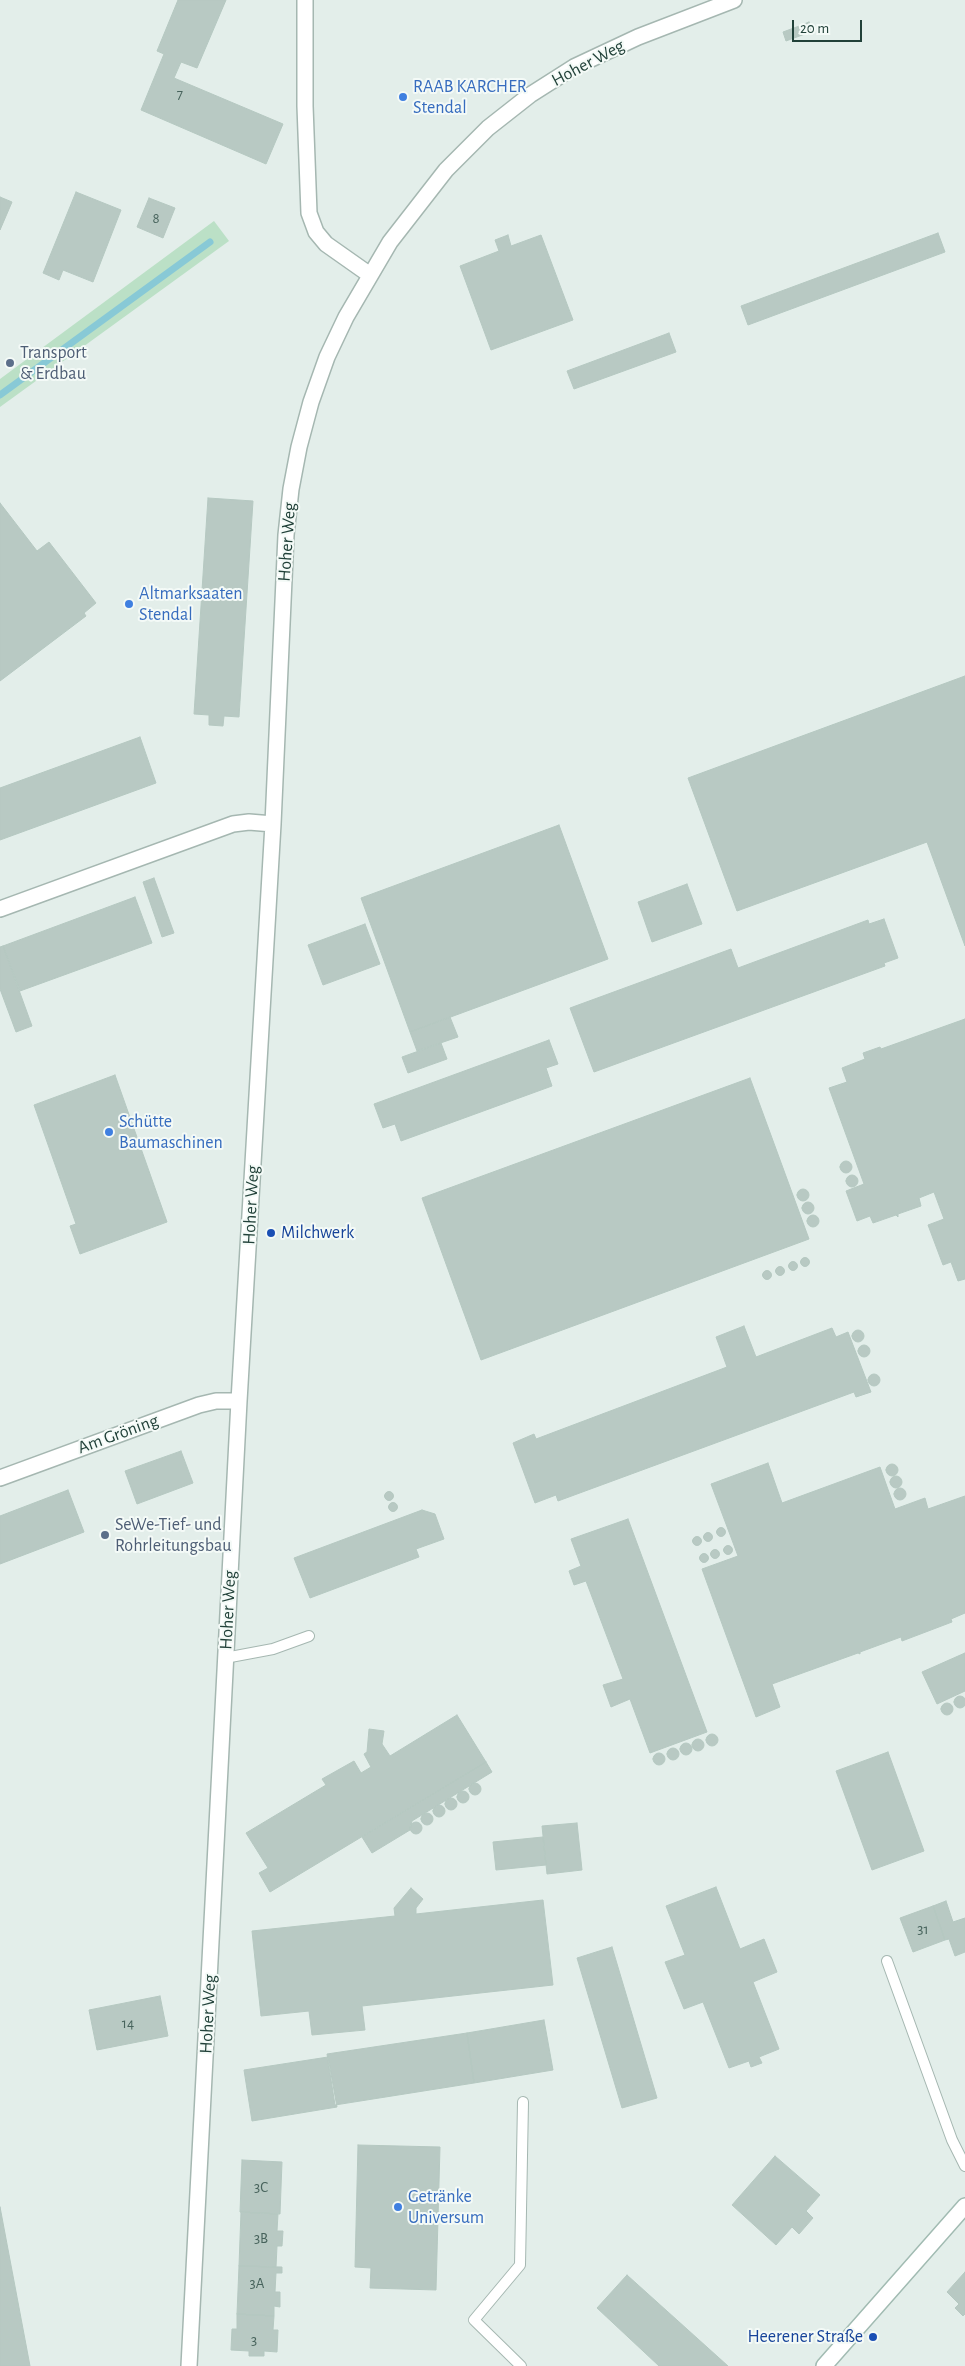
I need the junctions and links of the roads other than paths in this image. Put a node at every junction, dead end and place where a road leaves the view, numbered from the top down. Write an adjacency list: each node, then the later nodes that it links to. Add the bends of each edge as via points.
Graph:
1 (304, 0): 3 (street, via 309,213 316,232 326,244)
2 (734, 0): 3 (street, Hoher Weg, via 638,37 574,67 530,95 488,128 446,170 390,242)
3 (370, 275): 4 (street, Hoher Weg, via 324,366 311,402 291,489 286,535)
4 (274, 824): 5 (street, via 233,824); 6 (street, Hoher Weg)
5 (0, 909)
6 (239, 1401): 7 (street, Am Gröning, via 199,1405); 9 (street, Hoher Weg)
7 (0, 1478)
8 (309, 1636): 9 (lane, via 273,1649)
9 (225, 1658): 14 (street, Hoher Weg)
10 (887, 1961): 12 (lane, via 952,2140)
11 (523, 2102): 15 (lane, via 520,2265 474,2320)
12 (965, 2166)
13 (965, 2206): 16 (street)
14 (189, 2366)
15 (521, 2366)
16 (824, 2366)

